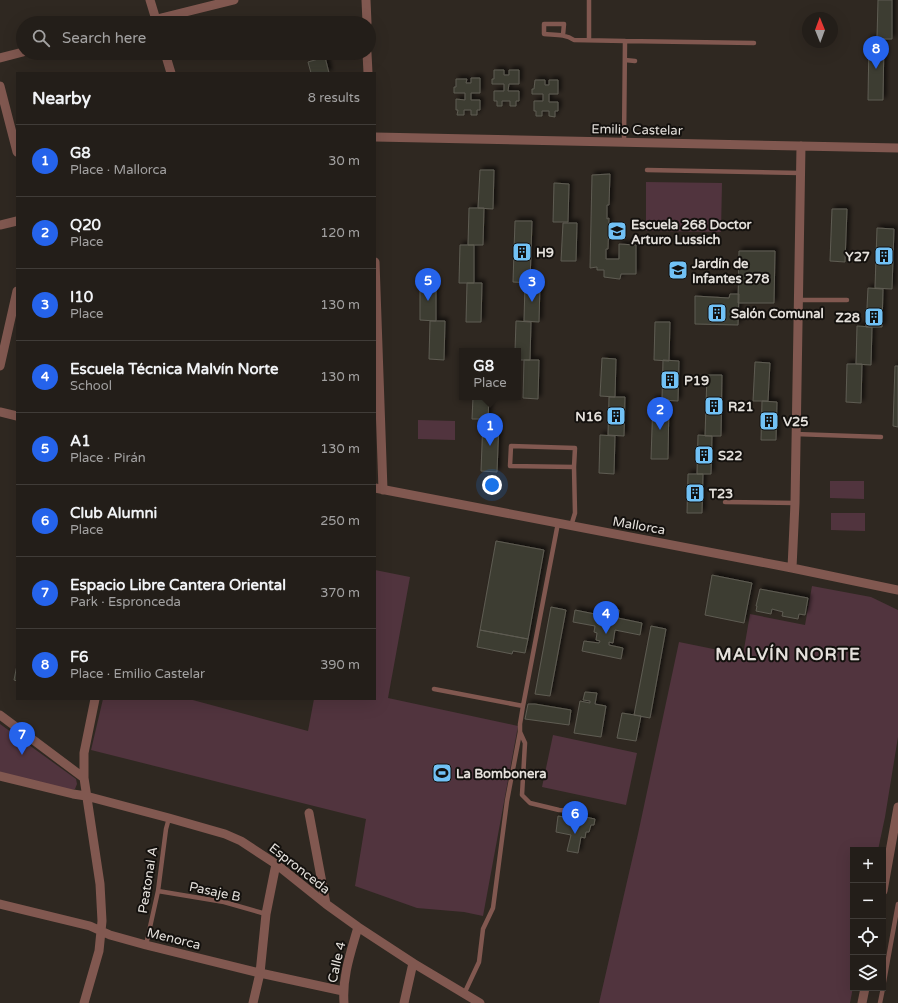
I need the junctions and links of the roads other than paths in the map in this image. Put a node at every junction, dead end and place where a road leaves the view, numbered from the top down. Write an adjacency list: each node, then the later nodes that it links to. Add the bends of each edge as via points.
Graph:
1 (150, 0): 5 (street)
2 (234, 0): 6 (street)
3 (366, 0): 7 (street)
4 (590, 0): 9 (lane)
5 (155, 16)
6 (175, 16)
7 (366, 16)
8 (563, 35): 8 (lane, via 544,34 544,24 564,24); 9 (lane, via 574,40)
9 (589, 40): 10 (lane)
10 (625, 41): 11 (lane); 16 (lane)
11 (754, 43)
12 (16, 54): 13 (street)
13 (0, 58)
14 (167, 60): 18 (street)
15 (367, 60): 19 (street)
16 (625, 60): 17 (lane); 22 (lane)
17 (635, 61)
18 (171, 72)
19 (368, 72)
20 (0, 86): 24 (street)
21 (376, 137): 22 (street, Emilio Castelar)
22 (624, 142): 23 (street, Emilio Castelar)
23 (801, 146): 25 (street, Emilio Castelar); 27 (street)
24 (16, 148)
25 (898, 148)
26 (647, 170): 27 (lane)
27 (800, 173): 31 (street)
28 (16, 221): 29 (street)
29 (0, 225)
30 (16, 295): 34 (street)
31 (798, 300): 32 (lane); 37 (street)
32 (847, 300)
33 (376, 329): 40 (street)
34 (0, 366)
35 (0, 412): 36 (street)
36 (16, 416)
37 (795, 434): 38 (lane); 42 (street)
38 (881, 436)
39 (574, 467): 39 (lane, via 510,466 511,446 574,448); 44 (lane, via 575,513)
40 (379, 489): 43 (street, Mallorca)
41 (725, 502): 42 (lane)
42 (795, 503): 45 (street)
43 (558, 523): 44 (street, Mallorca); 49 (lane)
44 (571, 526): 45 (street, Mallorca)
45 (792, 568): 46 (street, Mallorca)
46 (898, 590)
47 (434, 689): 49 (lane)
48 (95, 700): 53 (street, via 84,753)
49 (523, 706): 51 (lane)
50 (0, 715): 53 (street)
51 (520, 732): 56 (lane, via 525,743 522,795 530,803); 76 (lane, via 507,801 494,908 483,929 479,962)
52 (0, 776): 54 (street, Espronceda)
53 (84, 778): 54 (street)
54 (86, 796): 58 (street, Espronceda); 68 (street, via 100,884)
55 (898, 807): 59 (street)
56 (575, 811)
57 (308, 813): 64 (street)
58 (169, 818): 60 (street, Espronceda, via 225,834 241,841); 62 (lane, Peatonal A)
59 (896, 827): 61 (street)
60 (276, 864): 64 (street, Espronceda); 66 (street)
61 (885, 883)
62 (158, 891): 66 (lane, Pasaje B, via 224,902); 69 (lane, Peatonal A)
63 (0, 904): 68 (street, Menorca)
64 (326, 904): 67 (street, Espronceda)
65 (898, 904): 71 (lane)
66 (266, 914): 72 (street)
67 (358, 927): 70 (street, Espronceda); 73 (street, Calle 4)
68 (101, 931): 69 (street, Menorca); 77 (street, via 99,951)
69 (146, 945): 72 (street, Menorca)
70 (412, 963): 76 (street, Espronceda); 80 (street)
71 (886, 971)
72 (260, 973): 73 (street, Menorca); 78 (street)
73 (343, 991): 79 (street, Calle 4)
74 (864, 991): 82 (street)
75 (882, 991): 83 (lane)
76 (463, 999): 81 (street, Espronceda)
77 (84, 1003)
78 (253, 1003)
79 (344, 1003)
80 (404, 1003)
81 (480, 1003)
82 (862, 1003)
83 (880, 1003)

